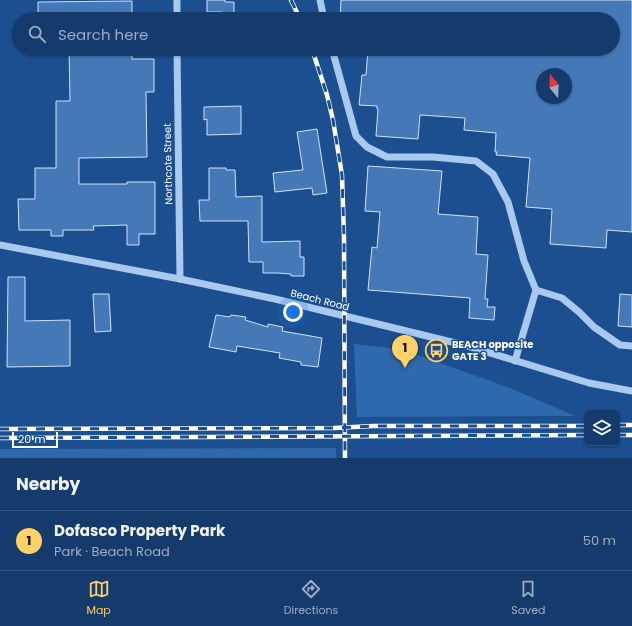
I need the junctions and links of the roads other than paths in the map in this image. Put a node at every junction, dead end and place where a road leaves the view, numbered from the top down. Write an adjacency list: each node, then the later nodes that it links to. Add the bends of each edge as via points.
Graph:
1 (176, 0): 3 (street)
2 (320, 0): 4 (street)
3 (177, 12)
4 (323, 12)
5 (177, 56): 8 (street, Northcote Street)
6 (334, 56): 9 (street, via 356,136 368,147 387,156 476,161 493,174 508,202 524,261)
7 (0, 245): 8 (street, Beach Road)
8 (180, 279): 11 (street, Beach Road, via 275,299 464,345)
9 (536, 290): 10 (street, via 562,298 594,327 620,345); 11 (street)
10 (632, 346)
11 (515, 361): 12 (street, Beach Road, via 589,383)
12 (632, 391)

